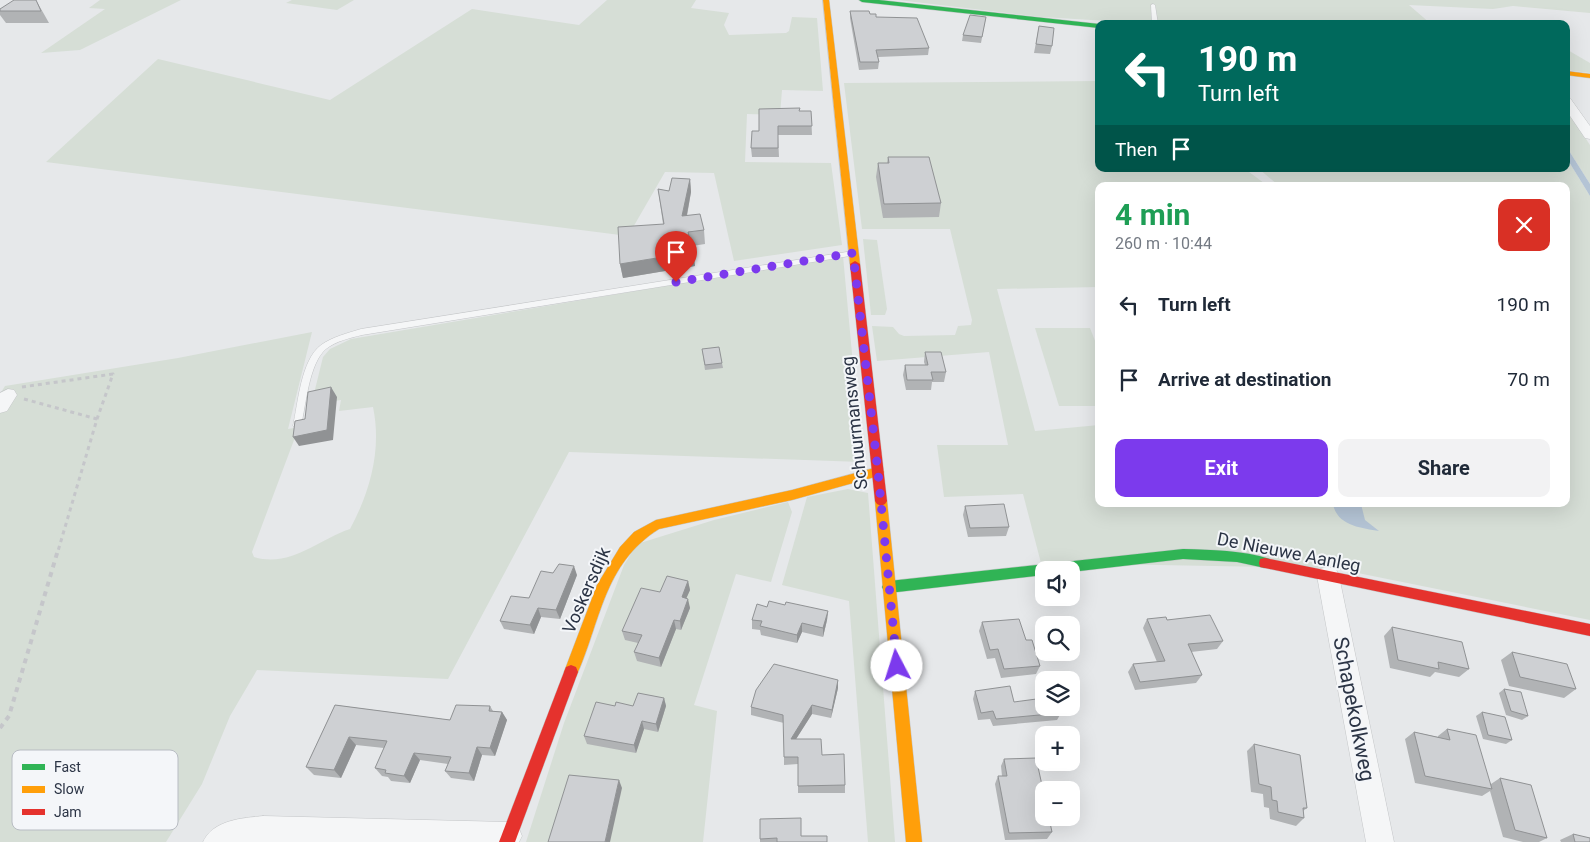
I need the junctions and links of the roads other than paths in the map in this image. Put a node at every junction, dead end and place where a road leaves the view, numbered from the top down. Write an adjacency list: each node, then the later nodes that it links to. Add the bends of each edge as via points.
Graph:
1 (826, 0): 10 (street, Schuurmansweg)
2 (862, 0): 5 (street)
3 (1153, 5): 4 (lane)
4 (1155, 20)
5 (1095, 26)
6 (1570, 74): 7 (street)
7 (1590, 76)
8 (1570, 105): 9 (street)
9 (1588, 130)
10 (853, 253): 11 (lane, via 361,332 319,351 312,364); 12 (street, Schuurmansweg)
11 (297, 426)
12 (878, 472): 14 (street, Schuurmansweg); 16 (street, Voskersdijk, via 656,525 636,535 621,550 606,580)
13 (1328, 576): 14 (street, De Nieuwe Aanleg, via 1236,556 1184,554); 15 (street, De Nieuwe Aanleg); 19 (street, Schapekolkweg)
14 (889, 587): 18 (street, Schuurmansweg)
15 (1590, 630)
16 (507, 839): 17 (street, via 263,829 234,833)
17 (217, 842)
18 (914, 842)
19 (1380, 842)

